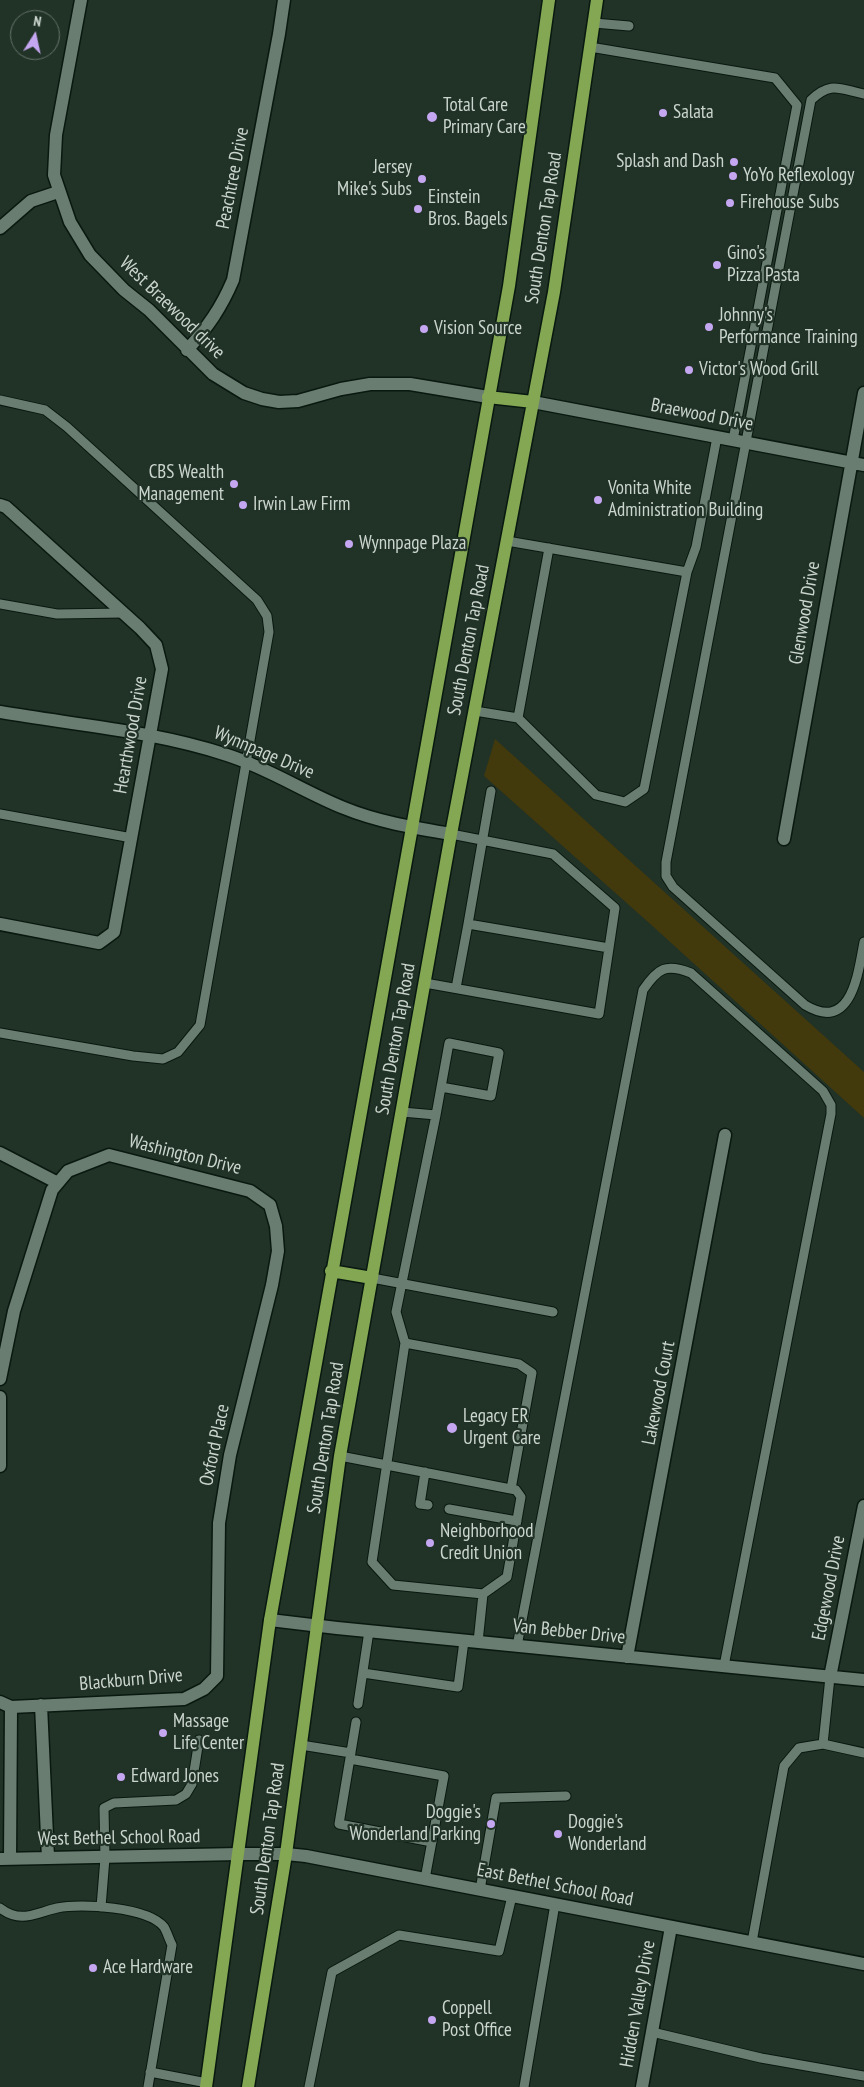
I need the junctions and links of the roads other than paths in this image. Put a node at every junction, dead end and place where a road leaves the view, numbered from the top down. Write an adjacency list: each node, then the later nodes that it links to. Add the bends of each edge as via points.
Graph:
1 (81, 0): 9 (street, West Braewood drive, via 56,135 54,175)
2 (284, 0): 11 (street, Peachtree Drive, via 233,280 211,323)
3 (549, 0): 13 (main road, South Denton Tap Road, via 509,286)
4 (597, 0): 5 (main road, South Denton Tap Road)
5 (594, 23): 6 (lane); 7 (main road, South Denton Tap Road)
6 (629, 26)
7 (590, 47): 15 (main road, South Denton Tap Road, via 554,292); 17 (lane, via 775,78 796,105)
8 (864, 94): 17 (lane, via 834,88 822,90 811,100)
9 (58, 192): 10 (street, via 31,201); 11 (street, West Braewood drive, via 70,222 90,255)
10 (0, 228)
11 (187, 350): 13 (street, West Braewood drive, via 213,374 236,388 262,399 280,402 298,401 370,384 410,384)
12 (864, 393): 18 (street, Glenwood Drive)
13 (488, 397): 15 (main road); 33 (main road, South Denton Tap Road)
14 (0, 400): 30 (lane, via 45,410 60,421 257,600 267,616 269,632)
15 (534, 402): 16 (street, Braewood Drive); 21 (main road, South Denton Tap Road)
16 (717, 437): 17 (street, Braewood Drive); 23 (lane, via 696,547)
17 (739, 441): 18 (street, Braewood Drive); 40 (lane, via 666,876 673,887 805,1006 815,1011 832,1011 842,1007 850,997 856,984)
18 (851, 462): 19 (street, Braewood Drive); 36 (street, Glenwood Drive)
19 (864, 465)
20 (0, 505): 25 (street, Hearthwood Drive, via 6,506)
21 (507, 541): 22 (lane); 26 (main road, South Denton Tap Road)
22 (549, 548): 23 (lane); 28 (lane)
23 (687, 572): 28 (lane, via 644,789 625,802 596,795)
24 (0, 604): 25 (lane, via 56,614)
25 (123, 613): 29 (street, Hearthwood Drive, via 156,645 162,669)
26 (475, 711): 28 (lane); 34 (main road, South Denton Tap Road)
27 (0, 712): 29 (street, Wynnpage Drive)
28 (518, 718)
29 (151, 735): 30 (street, Wynnpage Drive); 35 (street, Hearthwood Drive)
30 (246, 763): 33 (street, Wynnpage Drive, via 346,809); 44 (lane, via 200,1026 189,1041 178,1052 163,1059)
31 (491, 791): 37 (lane)
32 (0, 814): 35 (lane)
33 (411, 828): 34 (street, Wynnpage Drive); 52 (main road, South Denton Tap Road)
34 (451, 834): 37 (lane); 42 (main road, South Denton Tap Road)
35 (132, 838): 38 (street, Hearthwood Drive, via 114,932 99,943)
36 (784, 840)
37 (483, 842): 39 (lane); 41 (lane, via 553,854 616,908)
38 (0, 924)
39 (468, 924): 41 (lane); 43 (lane)
40 (864, 942)
41 (609, 948): 43 (lane, via 599,1014)
42 (425, 983): 43 (lane); 46 (main road, South Denton Tap Road)
43 (456, 988)
44 (0, 1033)
45 (442, 1087): 45 (lane, via 450,1043 499,1053 491,1096); 47 (lane)
46 (402, 1112): 47 (lane); 53 (main road, South Denton Tap Road)
47 (436, 1116): 54 (lane)
48 (725, 1135): 75 (street, Lakewood Court)
49 (0, 1153): 50 (street)
50 (58, 1183): 51 (street, Washington Drive, via 68,1171 109,1155 250,1191 270,1205); 57 (street, via 52,1190 14,1311)
51 (276, 1226): 78 (street, Oxford Place, via 278,1251 272,1285 230,1455 219,1523)
52 (331, 1271): 53 (main road); 69 (main road, South Denton Tap Road)
53 (372, 1278): 54 (lane); 59 (main road, South Denton Tap Road)
54 (402, 1282): 55 (lane); 56 (lane, via 396,1312)
55 (553, 1312)
56 (405, 1343): 60 (lane); 63 (lane, via 519,1364 532,1373)
57 (0, 1379)
58 (0, 1397): 61 (street)
59 (340, 1456): 60 (lane); 70 (main road, South Denton Tap Road)
60 (386, 1464): 62 (lane); 68 (lane, via 372,1562 393,1585)
61 (0, 1466)
62 (425, 1472): 63 (lane); 64 (lane, via 420,1504)
63 (511, 1489): 67 (lane, via 516,1490 521,1498)
64 (428, 1505)
65 (864, 1506): 79 (street, Edgewood Drive)
66 (449, 1509): 67 (lane)
67 (517, 1521): 68 (lane, via 507,1577)
68 (483, 1594): 73 (lane)
69 (270, 1620): 70 (street, Van Bebber Drive); 92 (main road, South Denton Tap Road)
70 (316, 1626): 71 (street, Van Bebber Drive); 87 (main road, South Denton Tap Road)
71 (369, 1631): 72 (street, Van Bebber Drive); 77 (lane)
72 (464, 1641): 73 (street, Van Bebber Drive); 77 (lane, via 458,1687)
73 (478, 1642): 74 (street, Van Bebber Drive)
74 (517, 1646): 75 (street, Van Bebber Drive); 76 (lane, via 643,990 654,974 664,968 680,968 691,973 817,1085 831,1105)
75 (627, 1657): 76 (street, Van Bebber Drive)
76 (724, 1666): 79 (street, Van Bebber Drive)
77 (363, 1673): 82 (lane)
78 (217, 1676): 83 (street, Blackburn Drive, via 204,1689 184,1699)
79 (830, 1677): 80 (street, Van Bebber Drive); 86 (lane)
80 (864, 1680)
81 (5, 1704): 83 (street, Blackburn Drive); 96 (street, Blackburn Drive)
82 (358, 1704)
83 (41, 1705): 94 (street)
84 (356, 1722): 89 (lane)
85 (199, 1740): 95 (lane, via 192,1784 186,1794 176,1800 114,1803 104,1808)
86 (823, 1744): 88 (lane); 104 (lane, via 799,1748 784,1766)
87 (301, 1745): 89 (lane); 93 (main road, South Denton Tap Road)
88 (864, 1752)
89 (351, 1756): 91 (lane, via 444,1776); 91 (lane, via 339,1824)
90 (566, 1796): 98 (lane, via 496,1798)
91 (432, 1842): 97 (lane)
92 (238, 1854): 93 (street, East Bethel School Road); 95 (street, West Bethel School Road); 109 (main road, South Denton Tap Road)
93 (286, 1854): 97 (street, East Bethel School Road); 111 (main road, South Denton Tap Road)
94 (48, 1858): 95 (street, West Bethel School Road); 96 (street, West Bethel School Road)
95 (105, 1858): 101 (lane)
96 (5, 1859)
97 (425, 1879): 98 (street, East Bethel School Road)
98 (480, 1890): 99 (street, East Bethel School Road)
99 (512, 1896): 100 (street, East Bethel School Road); 112 (lane, via 499,1951 399,1935 332,1972)
100 (556, 1904): 103 (street, East Bethel School Road); 113 (lane)
101 (101, 1907): 102 (lane, via 59,1907 30,1916 11,1916); 107 (lane, via 146,1915 164,1927 172,1945)
102 (0, 1908)
103 (671, 1927): 104 (street, East Bethel School Road); 106 (street, Hidden Valley Drive)
104 (752, 1942): 105 (street, East Bethel School Road)
105 (864, 1964)
106 (652, 2032): 108 (lane, via 761,2058); 114 (street, Hidden Valley Drive)
107 (150, 2072): 109 (lane); 110 (lane)
108 (864, 2076)
109 (206, 2085)
110 (148, 2087)
111 (248, 2087)
112 (309, 2087)
113 (524, 2087)
114 (642, 2087)

